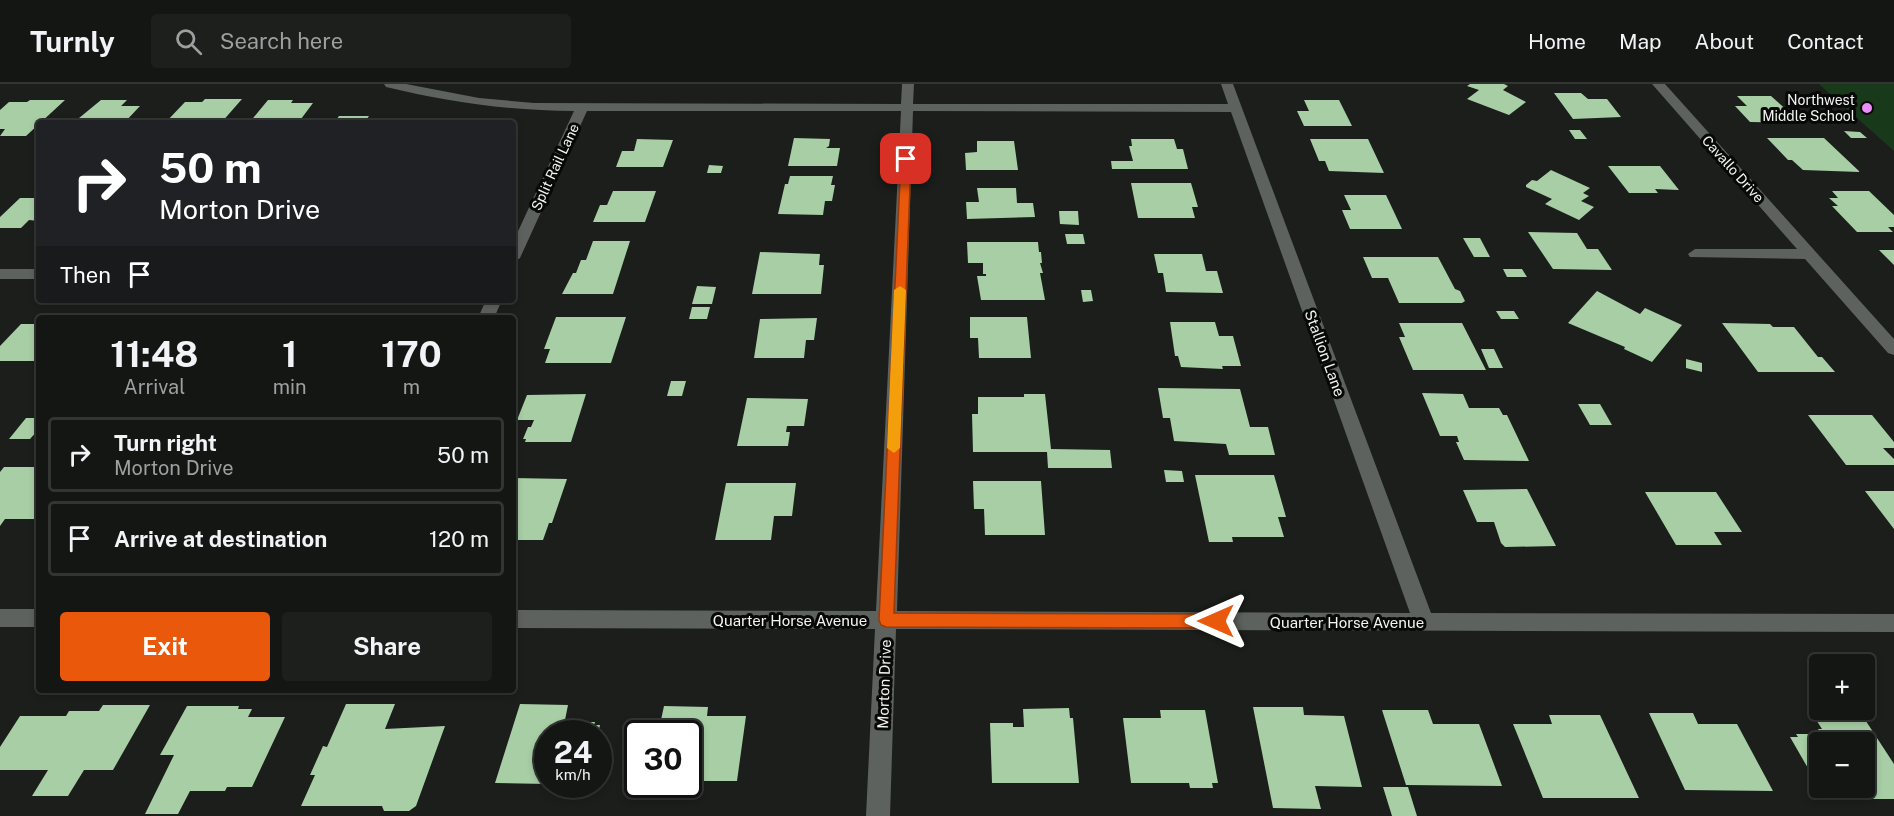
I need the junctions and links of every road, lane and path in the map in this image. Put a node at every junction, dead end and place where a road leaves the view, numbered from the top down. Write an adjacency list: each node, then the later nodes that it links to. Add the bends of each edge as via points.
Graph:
1 (390, 84): 5 (street, via 495,106)
2 (908, 84): 6 (street, Morton Drive)
3 (1227, 84): 7 (street, Stallion Lane)
4 (1658, 84): 10 (street, Cavallo Drive)
5 (582, 107): 6 (street); 8 (street, Split Rail Lane)
6 (908, 108): 7 (street); 17 (street, Morton Drive)
7 (1236, 108): 18 (street, Stallion Lane)
8 (516, 251)
9 (1695, 254): 10 (street)
10 (1808, 254): 13 (street, Cavallo Drive)
11 (1, 274): 12 (street)
12 (36, 274)
13 (1894, 349)
14 (0, 618): 15 (street)
15 (36, 618)
16 (516, 619): 17 (street, Quarter Horse Avenue)
17 (886, 620): 18 (street, Quarter Horse Avenue); 20 (street, Morton Drive)
18 (1424, 622): 19 (street, Quarter Horse Avenue)
19 (1894, 623)
20 (878, 816)

